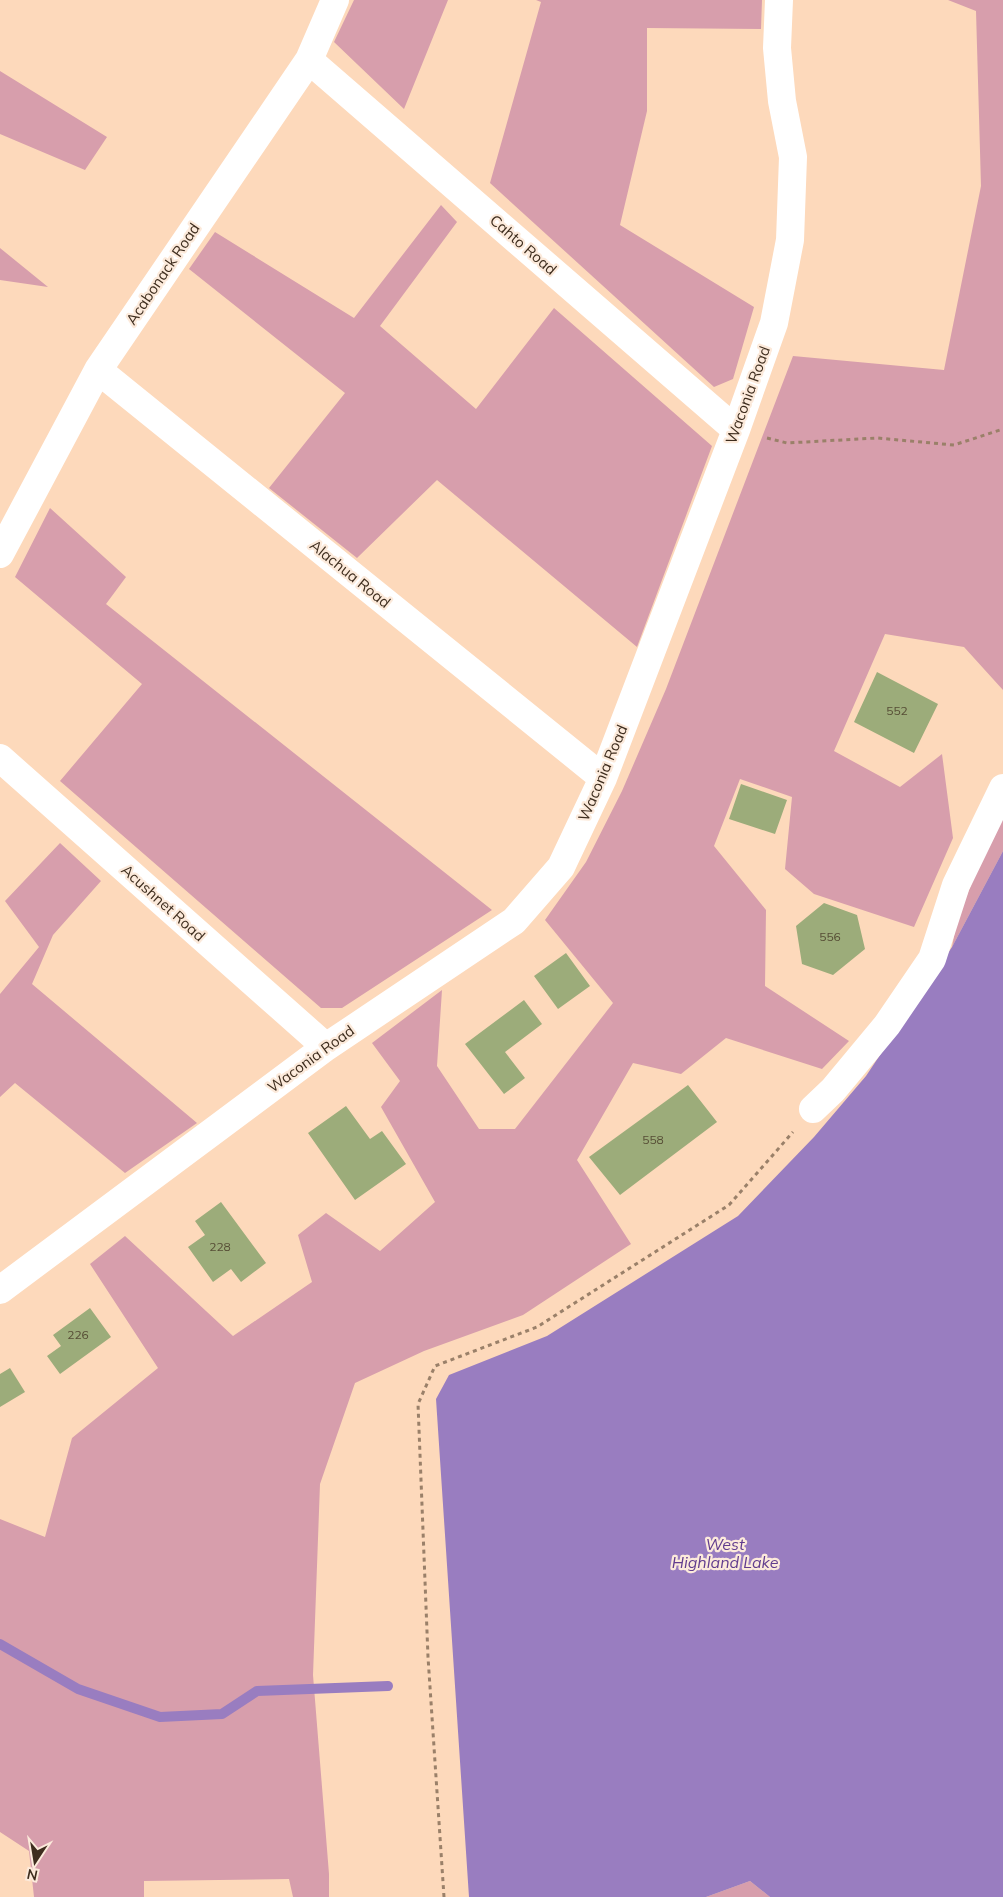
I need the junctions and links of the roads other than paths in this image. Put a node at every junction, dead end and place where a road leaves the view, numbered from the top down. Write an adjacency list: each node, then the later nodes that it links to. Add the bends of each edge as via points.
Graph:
1 (335, 0): 3 (street, Acabonack Road)
2 (779, 0): 5 (street, Waconia Road, via 777,48 782,101 793,157 790,240 774,323)
3 (309, 60): 4 (street, Acabonack Road); 5 (street, Cahto Road)
4 (98, 370): 6 (street, Acabonack Road); 8 (street, Alachua Road)
5 (736, 430): 8 (street, Waconia Road)
6 (0, 554)
7 (0, 758): 10 (street, Acushnet Road)
8 (603, 778): 10 (street, Waconia Road, via 561,867 514,921)
9 (1003, 788): 11 (street, via 956,885 932,959 887,1025)
10 (326, 1048): 12 (street, Waconia Road)
11 (813, 1109)
12 (0, 1290)

